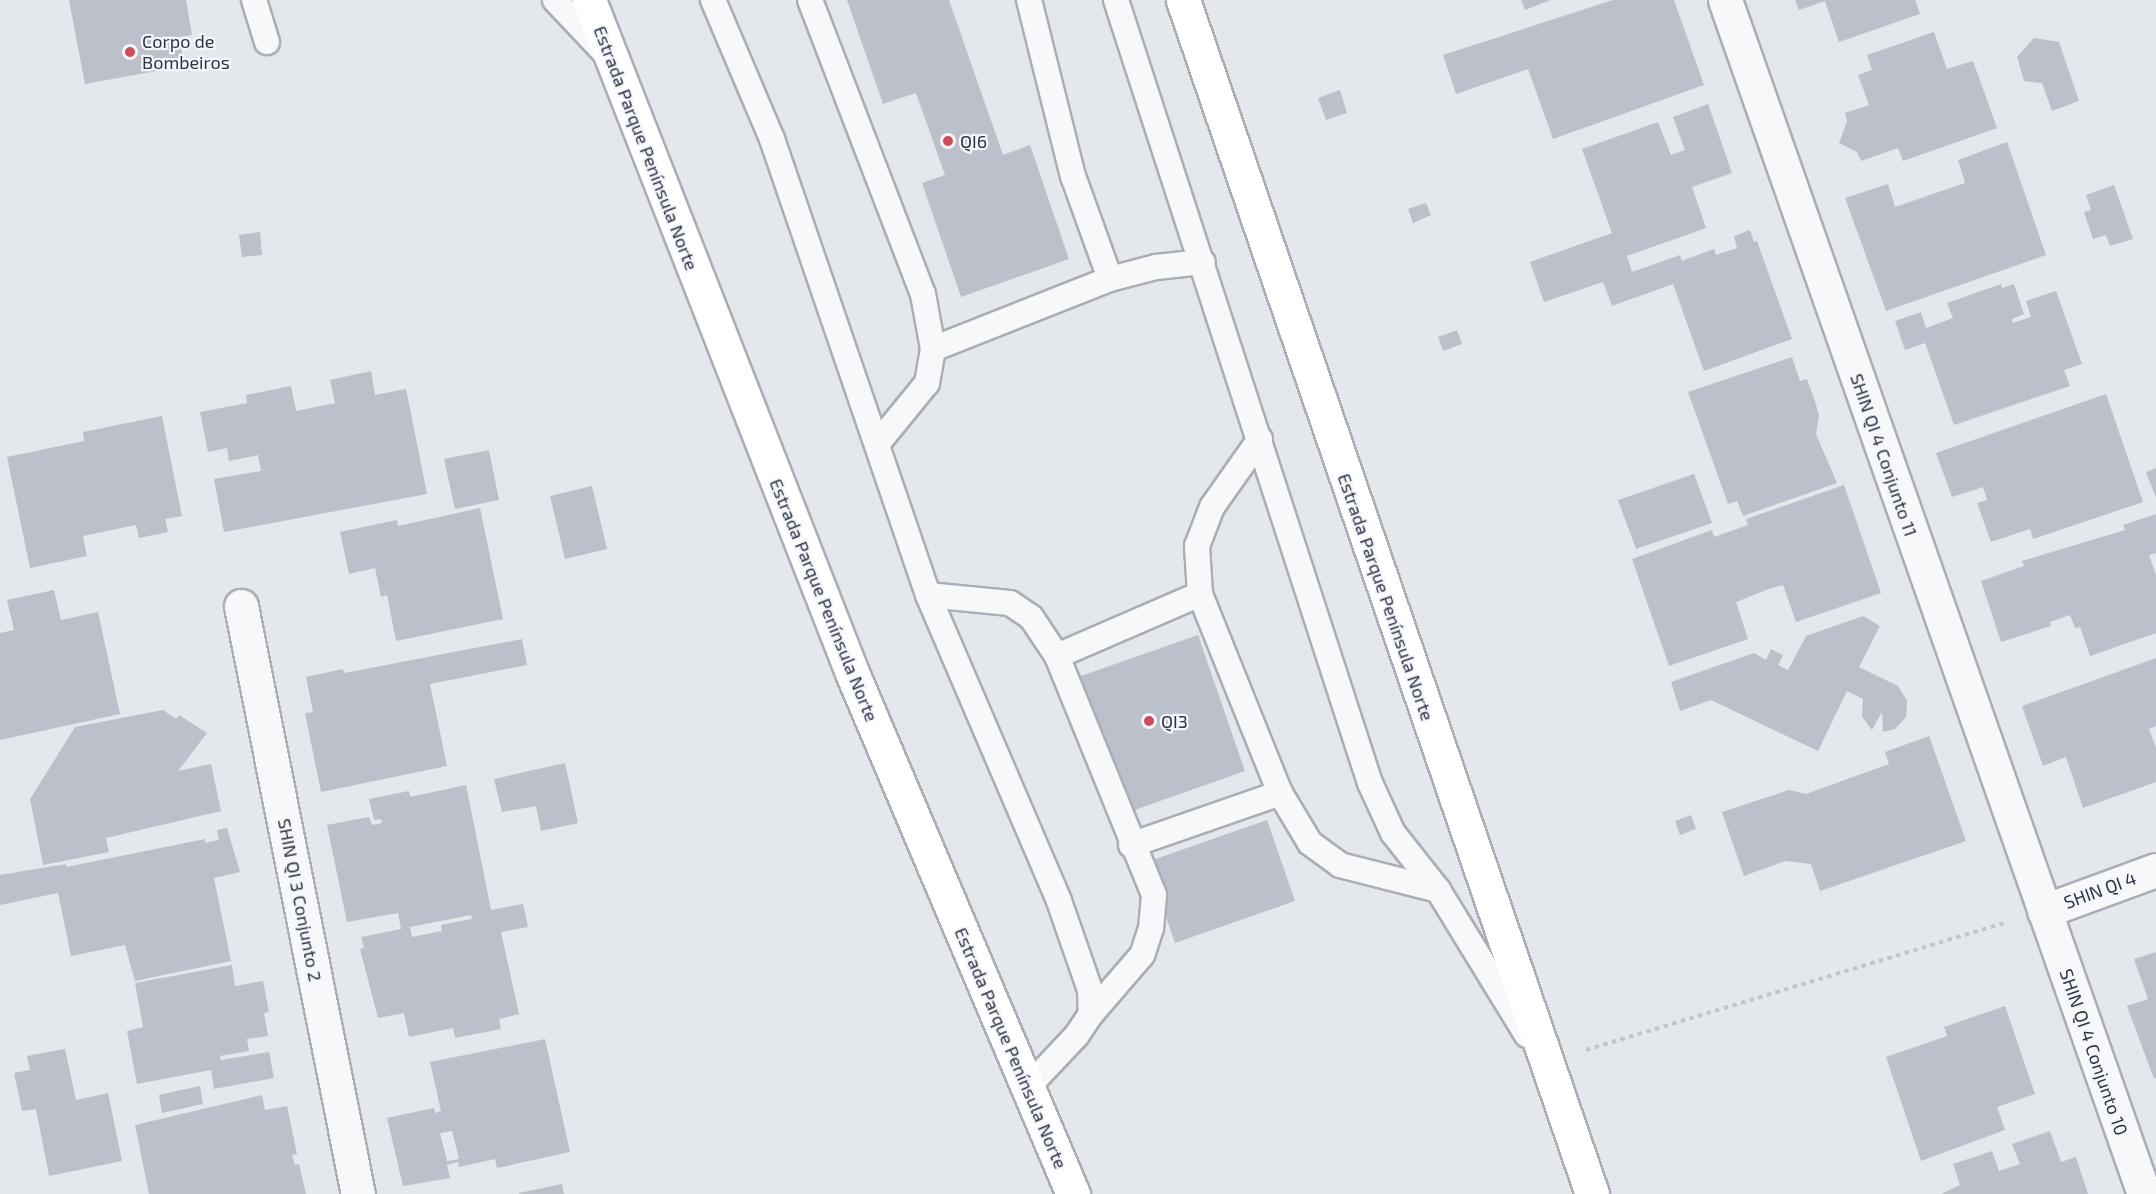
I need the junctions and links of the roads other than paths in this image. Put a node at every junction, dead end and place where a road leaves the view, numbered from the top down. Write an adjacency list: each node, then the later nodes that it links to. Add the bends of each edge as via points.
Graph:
1 (254, 0): 10 (lane)
2 (555, 0): 11 (lane)
3 (589, 0): 11 (main road, Estrada Parque Península Norte)
4 (713, 0): 16 (lane, via 772,139)
5 (810, 0): 14 (lane, via 923,294)
6 (1029, 0): 13 (lane, via 1073,177)
7 (1116, 0): 12 (lane)
8 (1183, 0): 27 (main road, Estrada Parque Península Norte)
9 (1725, 0): 25 (street, SHIN QI 4 Conjunto 11)
10 (267, 42)
11 (612, 60): 28 (main road, Estrada Parque Península Norte, via 853,675)
12 (1203, 262): 13 (lane, via 1156,267); 15 (lane)
13 (1110, 279): 14 (lane)
14 (933, 349): 16 (lane, via 927,383)
15 (1260, 439): 17 (lane, via 1212,507 1197,546); 24 (lane, via 1370,783 1393,833)
16 (878, 442): 18 (lane)
17 (1200, 594): 20 (lane); 21 (lane)
18 (928, 596): 20 (lane, via 1010,603 1031,617); 26 (lane, via 1059,901 1090,990)
19 (241, 606): 29 (street, SHIN QI 3 Conjunto 2)
20 (1057, 656): 22 (lane)
21 (1280, 793): 22 (lane); 24 (lane, via 1310,843 1340,865)
22 (1131, 845): 26 (lane, via 1154,895 1151,928 1142,955)
23 (2156, 870): 25 (street, SHIN QI 4)
24 (1438, 890): 27 (lane)
25 (2044, 911): 32 (street, SHIN QI 4 Conjunto 10)
26 (1091, 1014): 28 (lane, via 1057,1061)
27 (1545, 1062): 31 (main road, Estrada Parque Península Norte)
28 (1028, 1088): 30 (main road, Estrada Parque Península Norte)
29 (358, 1194)
30 (1073, 1194)
31 (1592, 1194)
32 (2144, 1194)

